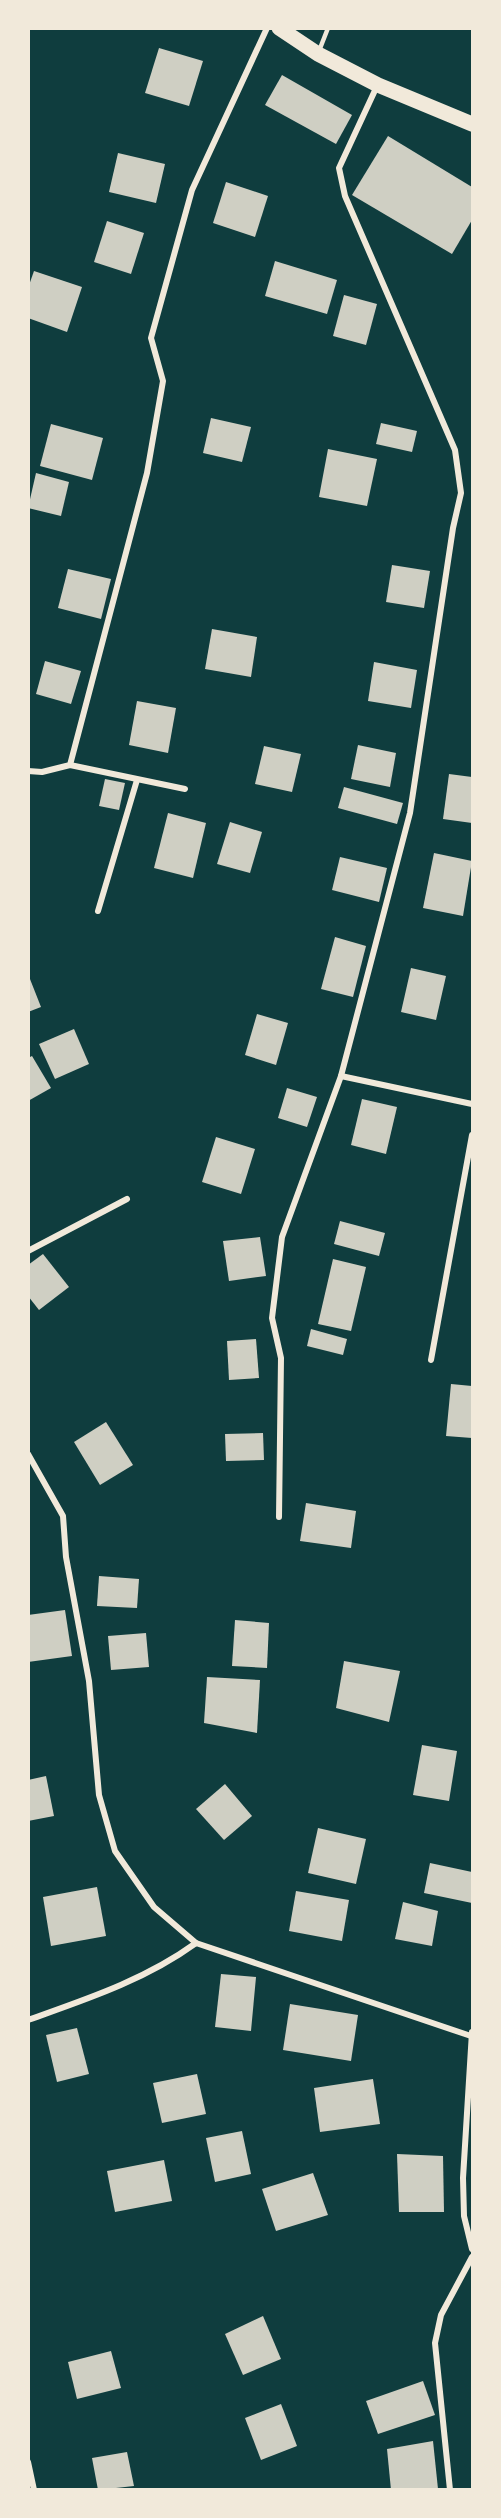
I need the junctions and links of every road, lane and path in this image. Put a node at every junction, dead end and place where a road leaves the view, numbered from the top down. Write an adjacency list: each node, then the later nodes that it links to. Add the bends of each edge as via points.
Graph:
1 (267, 28): 7 (street, via 192,190 151,338 163,381 147,473)
2 (279, 28): 4 (main road)
3 (328, 28): 4 (lane)
4 (318, 54): 5 (main road)
5 (378, 85): 6 (main road); 12 (street, via 339,168 345,196 455,450 461,493 410,813)
6 (472, 124)
7 (70, 765): 8 (street); 9 (street)
8 (28, 771)
9 (137, 780): 10 (street); 11 (street)
10 (185, 789)
11 (98, 911)
12 (341, 1076): 13 (street); 19 (street, via 282,1237 272,1318 281,1358)
13 (472, 1104)
14 (472, 1135): 17 (street)
15 (127, 1199): 16 (street)
16 (28, 1251)
17 (431, 1360)
18 (28, 1454): 20 (street, via 63,1516 66,1557 89,1681 99,1795 115,1851 154,1907)
19 (279, 1517)
20 (196, 1943): 21 (street, via 170,1962 115,1990); 22 (street)
21 (28, 2020)
22 (472, 2034): 23 (street, via 463,2178 464,2216)
23 (472, 2249)
24 (472, 2257): 27 (street, via 441,2314 435,2343)
25 (28, 2462): 26 (street)
26 (34, 2490)
27 (450, 2490)

